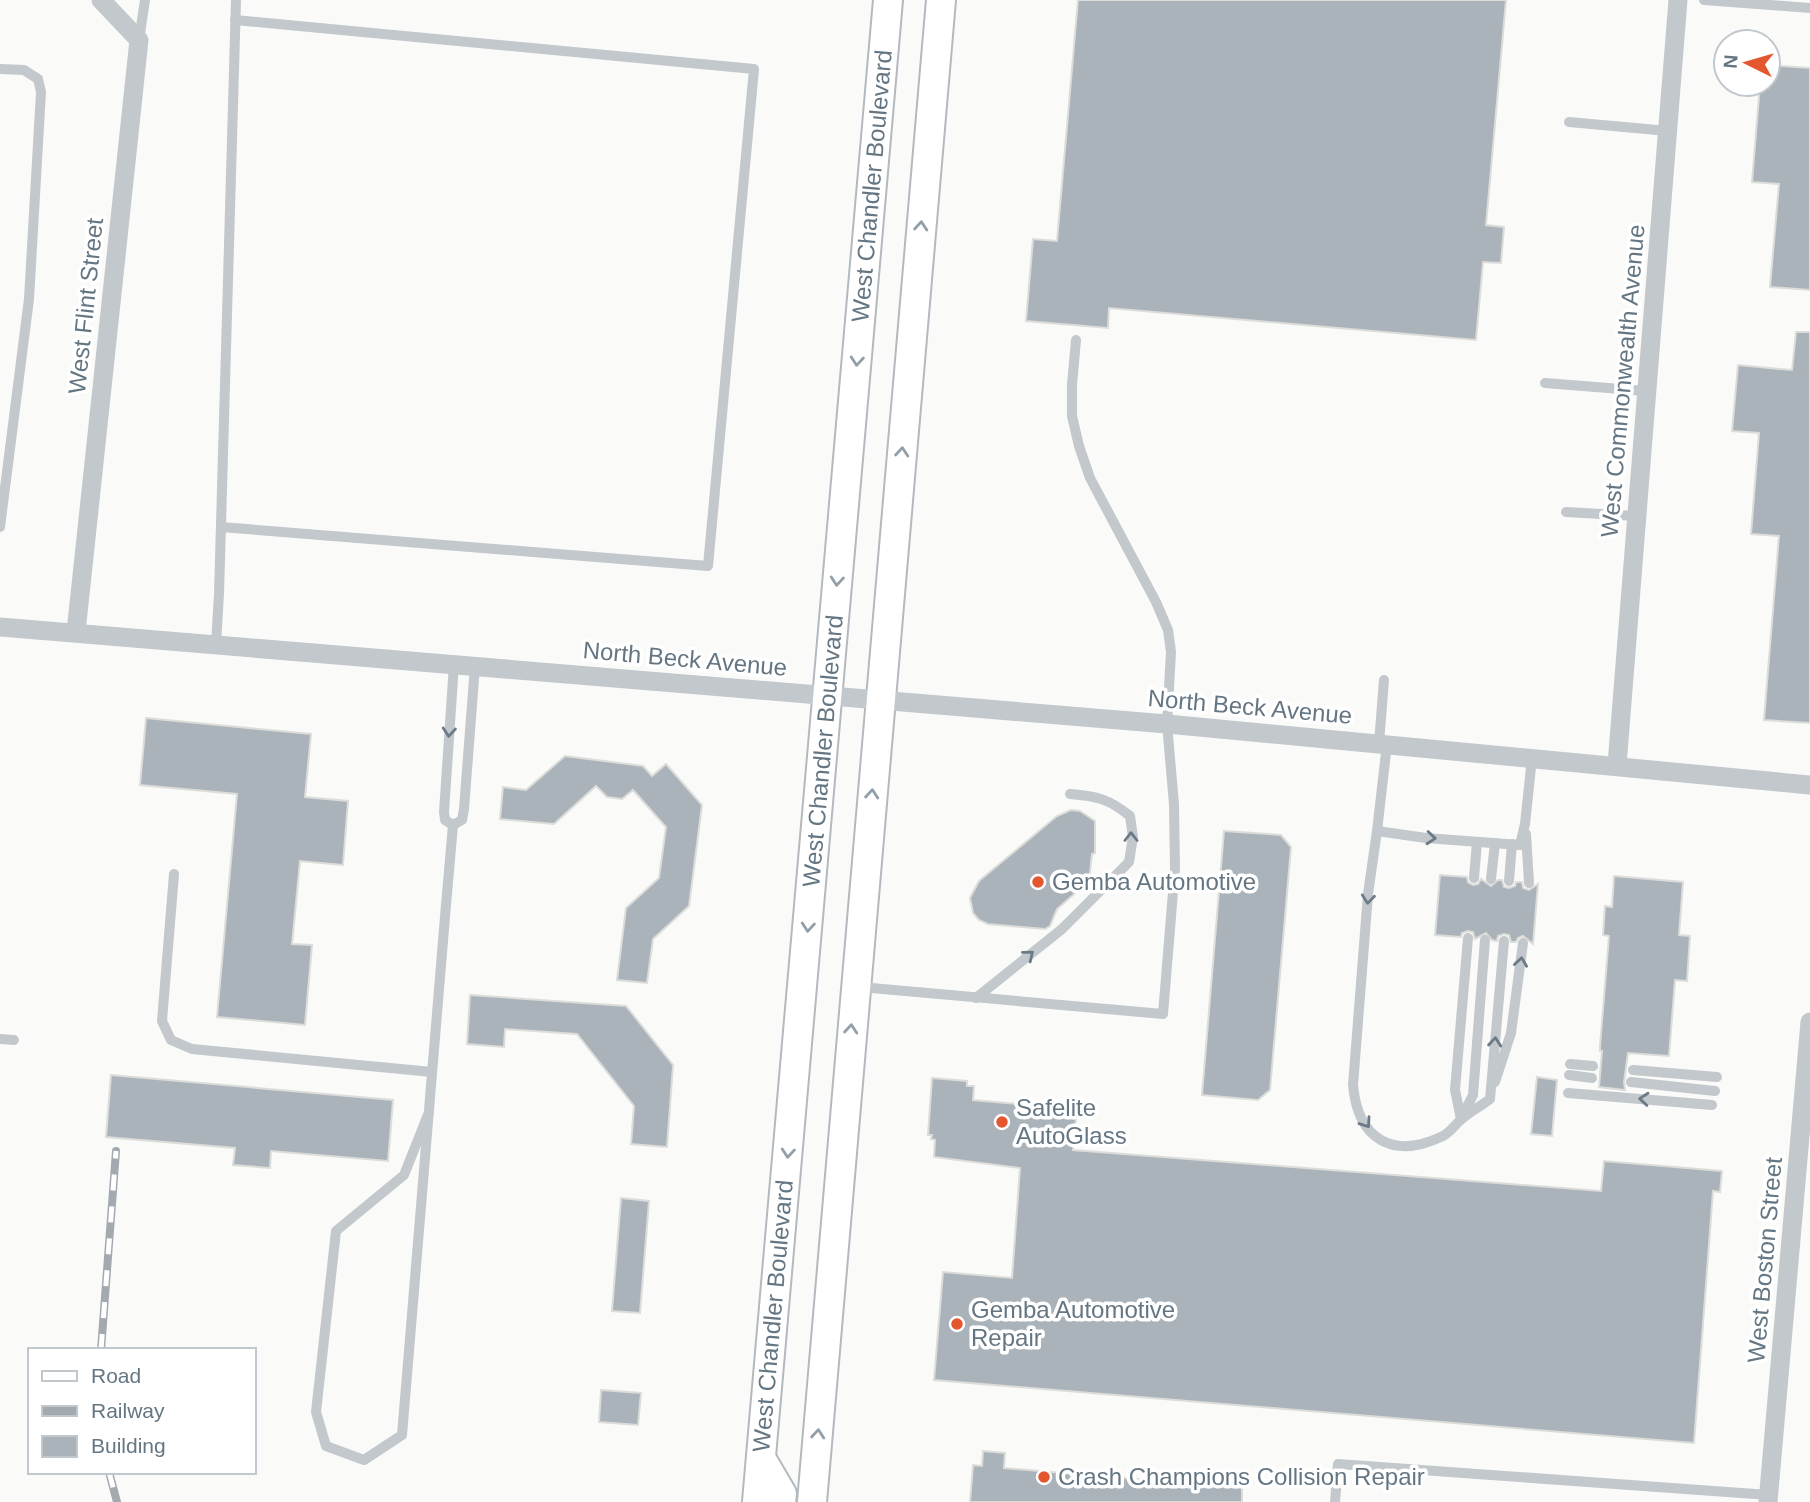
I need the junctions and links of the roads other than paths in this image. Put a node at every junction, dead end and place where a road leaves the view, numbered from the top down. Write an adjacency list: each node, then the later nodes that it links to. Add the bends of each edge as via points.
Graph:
1 (101, 0): 11 (street)
2 (145, 0): 11 (lane)
3 (236, 0): 10 (lane)
4 (888, 0): 28 (main road, West Chandler Boulevard, one-way to 28)
5 (941, 0): 29 (main road, one-way to 5)
6 (1678, 0): 14 (street, West Commonwealth Avenue)
7 (1704, 0): 8 (lane)
8 (1770, 3): 9 (lane)
9 (1810, 8)
10 (235, 20): 21 (lane); 21 (lane, via 754,69 708,566)
11 (139, 40): 23 (street, West Flint Street)
12 (0, 69): 20 (lane, via 24,70 38,79 41,92 29,299)
13 (1569, 122): 14 (lane)
14 (1668, 131): 17 (street, West Commonwealth Avenue)
15 (1076, 340): 30 (lane, via 1072,416 1079,446 1090,478 1168,630)
16 (1545, 383): 17 (lane)
17 (1646, 391): 19 (street, West Commonwealth Avenue)
18 (1566, 512): 19 (lane)
19 (1636, 516): 33 (street, West Commonwealth Avenue)
20 (0, 527)
21 (221, 527): 24 (lane)
22 (0, 627): 23 (street, North Beck Avenue)
23 (76, 632): 24 (street, North Beck Avenue)
24 (216, 644): 25 (street, North Beck Avenue)
25 (454, 664): 26 (street, North Beck Avenue); 37 (lane, one-way to 37, via 444,812 445,820)
26 (475, 666): 28 (street, North Beck Avenue); 37 (lane, via 464,809 462,820)
27 (1384, 680): 31 (lane)
28 (828, 695): 29 (street, North Beck Avenue); 70 (main road, West Chandler Boulevard, one-way to 70)
29 (881, 700): 30 (street, North Beck Avenue); 51 (main road, one-way to 29)
30 (1167, 724): 31 (street, North Beck Avenue); 52 (lane, via 1175,868 1163,1014)
31 (1383, 744): 32 (street, North Beck Avenue); 38 (lane)
32 (1532, 758): 33 (street, North Beck Avenue); 36 (lane)
33 (1617, 765): 34 (street, North Beck Avenue)
34 (1810, 786)
35 (1070, 794): 52 (lane, one-way to 35, via 1062,929 1129,862 1130,816 1099,796)
36 (1525, 824): 41 (lane, via 1520,845); 46 (lane)
37 (453, 825): 59 (lane)
38 (1377, 831): 39 (lane, one-way to 39); 69 (lane, one-way to 69, via 1368,894 1355,1102 1366,1127 1398,1147 1417,1146 1446,1135)
39 (1478, 842): 40 (lane); 43 (lane)
40 (1495, 843): 41 (lane); 44 (lane)
41 (1511, 844): 45 (lane)
42 (174, 874): 59 (lane, via 162,1021 171,1040 192,1049)
43 (1474, 878)
44 (1491, 880)
45 (1509, 881)
46 (1530, 883)
47 (1468, 938): 69 (lane, via 1455,1090)
48 (1485, 940): 69 (lane, via 1473,1095)
49 (1504, 941): 66 (lane, one-way to 49)
50 (1523, 943): 66 (lane, one-way to 50, via 1511,1033)
51 (856, 987): 52 (lane); 74 (main road, one-way to 51)
52 (976, 998)
53 (1810, 1022): 71 (street, West Boston Street)
54 (0, 1039): 55 (lane)
55 (14, 1040)
56 (1570, 1064): 57 (lane)
57 (1593, 1066)
58 (1633, 1070): 61 (lane)
59 (432, 1072): 68 (lane)
60 (1569, 1075): 62 (lane)
61 (1717, 1077)
62 (1592, 1078)
63 (1631, 1082): 64 (lane)
64 (1715, 1091)
65 (1568, 1093): 67 (lane, one-way to 65)
66 (1490, 1099): 69 (lane)
67 (1712, 1105)
68 (429, 1112): 68 (lane, via 402,1434 364,1460 326,1446 316,1412 336,1231 404,1175)
69 (1461, 1119)
70 (761, 1458): 72 (main road, West Chandler Boulevard); 73 (main road)
71 (1768, 1499): 75 (lane, via 1530,1476 1338,1464)
72 (757, 1502)
73 (782, 1502)
74 (812, 1502)
75 (1335, 1502)

